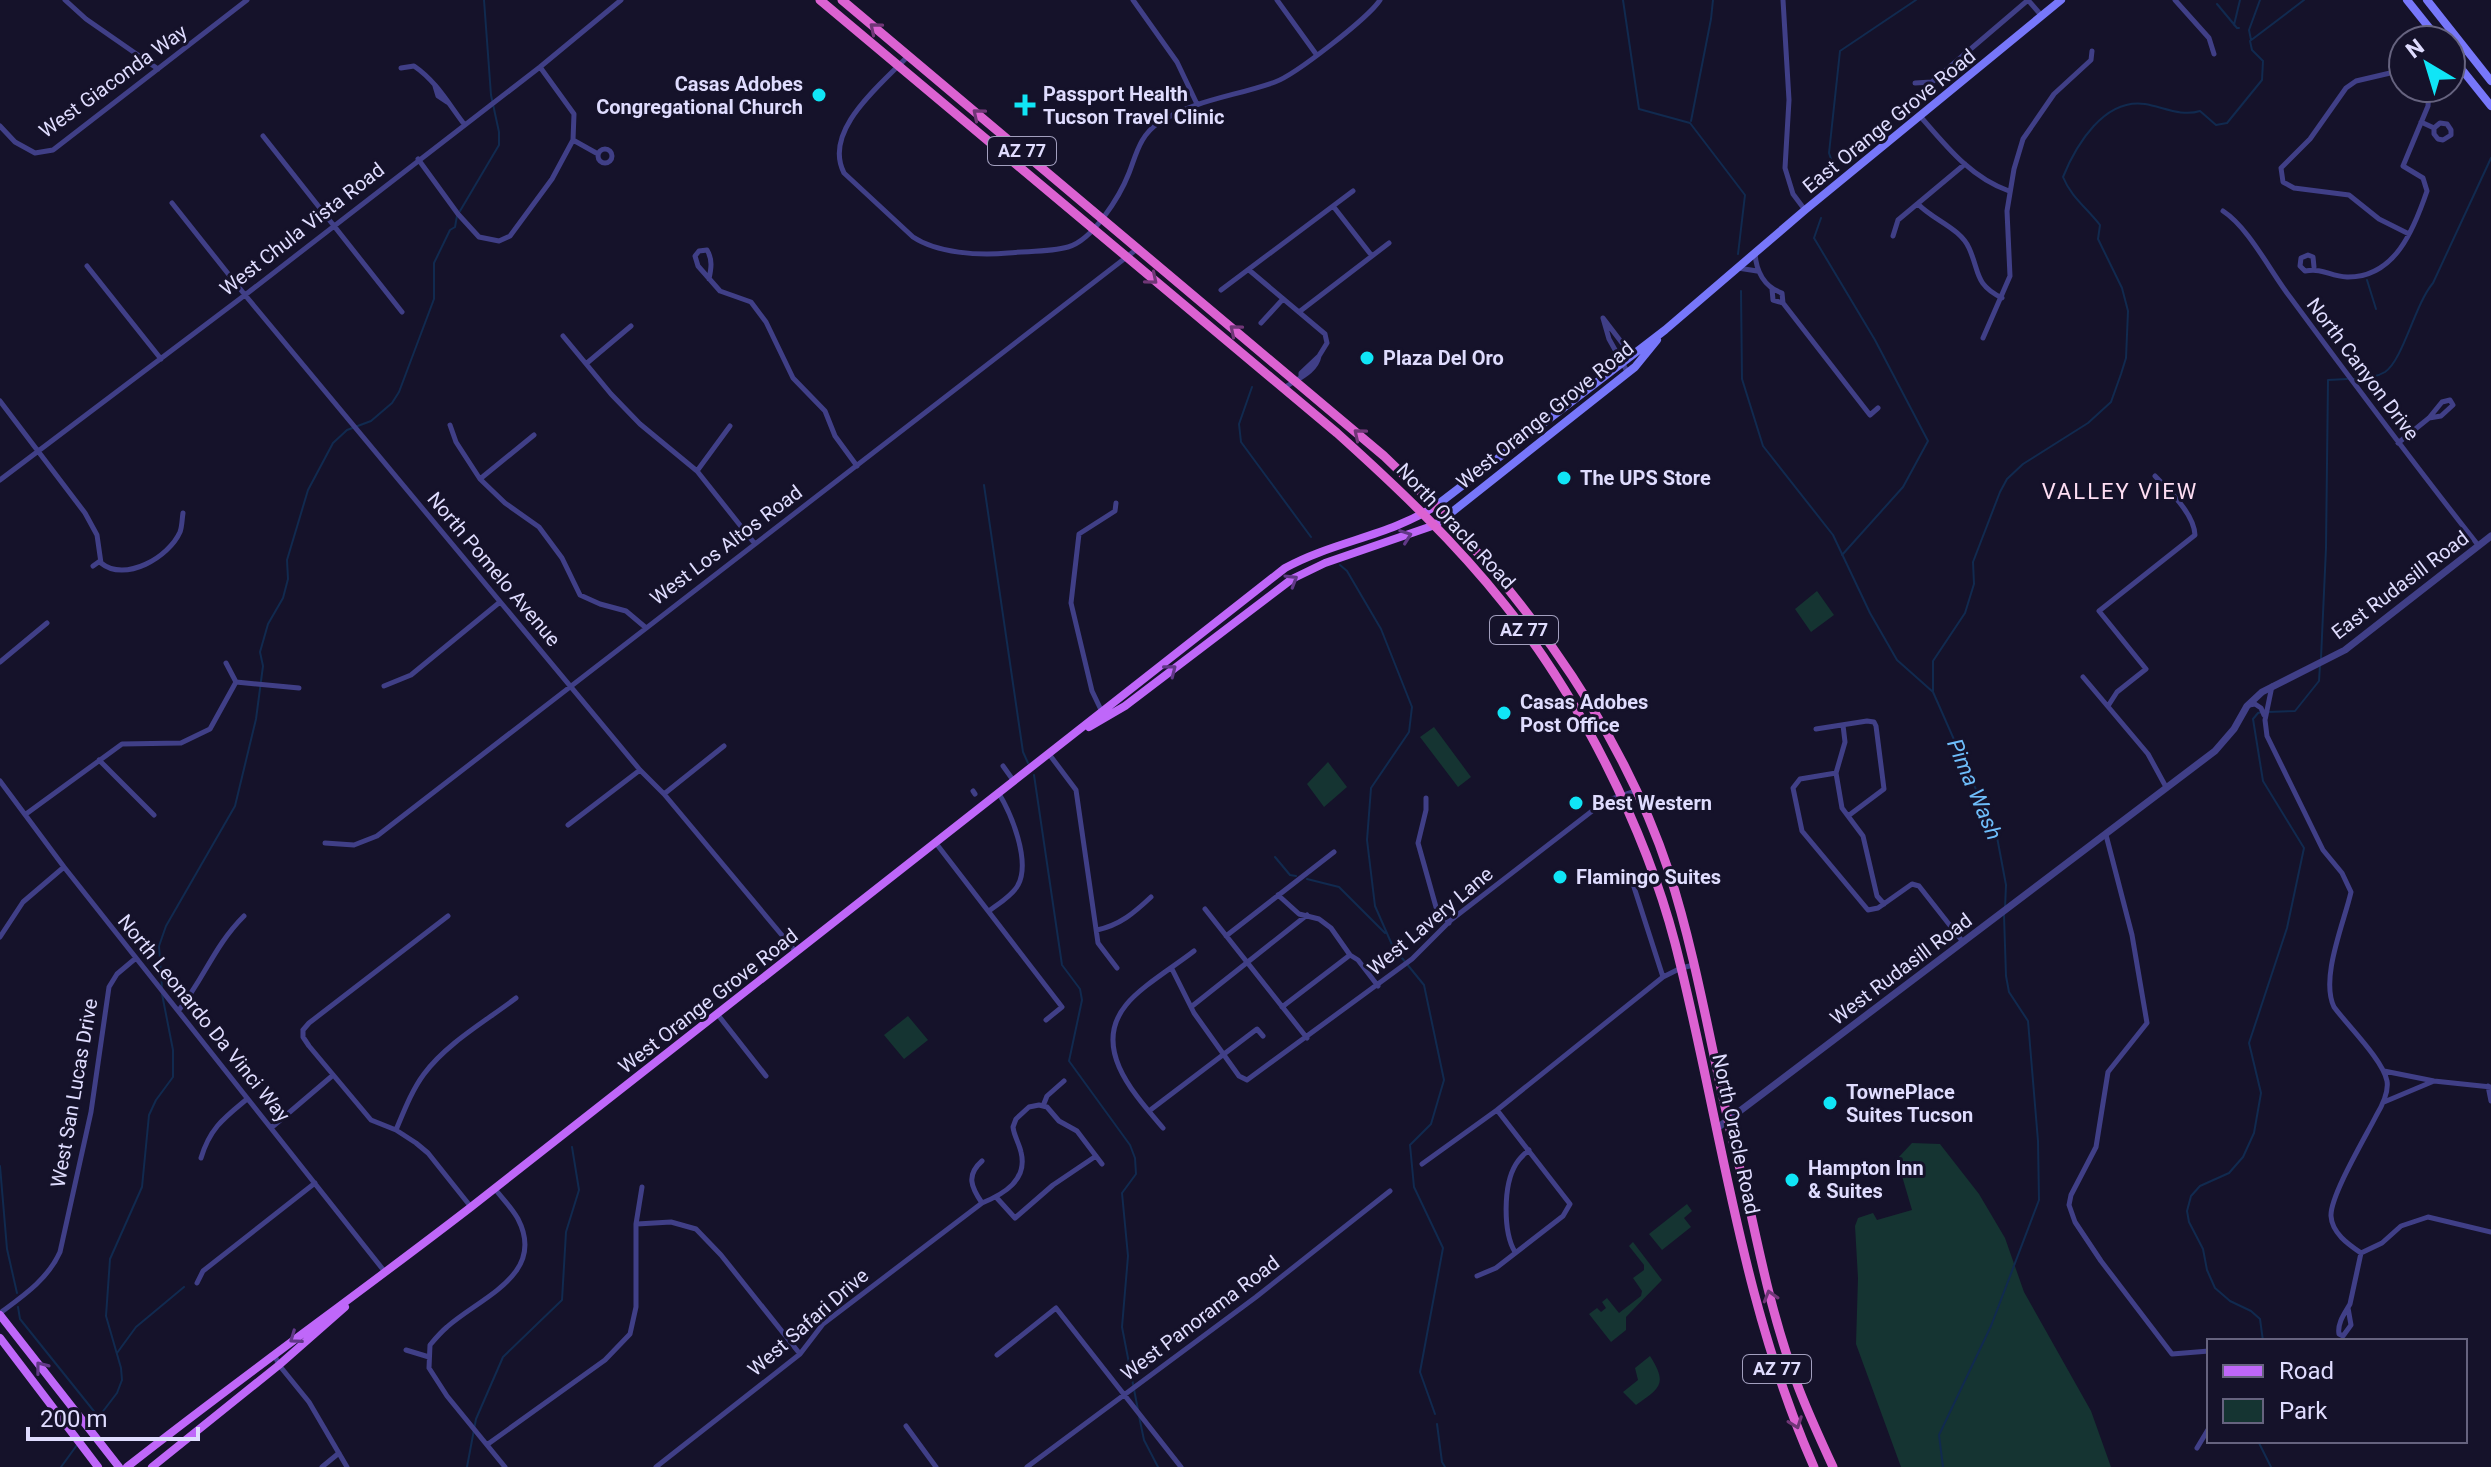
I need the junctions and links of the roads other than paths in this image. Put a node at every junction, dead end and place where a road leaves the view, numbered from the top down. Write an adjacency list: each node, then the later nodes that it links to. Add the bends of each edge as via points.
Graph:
1 (65, 0): 26 (street)
2 (247, 0): 26 (street, West Giaconda Way)
3 (621, 0): 23 (street, West Chula Vista Road)
4 (820, 0): 24 (highway, North Oracle Road / AZ 77)
5 (842, 0): 22 (highway, North Oracle Road / AZ 77, one-way to 5)
6 (1133, 0): 31 (street, via 1177,62)
7 (1277, 0): 20 (street)
8 (1380, 0): 20 (street)
9 (1783, 0): 49 (street, via 1789,100 1785,168)
10 (2028, 0): 15 (street); 30 (street, via 1932,82)
11 (2061, 0): 15 (main road, East Orange Grove Road)
12 (2175, 0): 21 (street, via 2209,38)
13 (2407, 0): 16 (main road)
14 (2427, 0): 17 (main road)
15 (2042, 16): 34 (main road, East Orange Grove Road)
16 (2426, 24)
17 (2447, 24)
18 (2467, 49): 29 (main road)
19 (2092, 51): 45 (street, via 2091,60 2054,94 2022,135)
20 (1316, 54): 31 (street, via 1277,81)
21 (2214, 54)
22 (908, 56): 24 (street); 51 (highway, North Oracle Road / AZ 77, one-way to 22)
23 (540, 67): 36 (street, West Chula Vista Road); 40 (street, via 574,114)
24 (898, 67): 53 (highway, North Oracle Road / AZ 77); 53 (street, via 854,113 839,158 844,173 913,237 925,245 991,255 1070,247)
25 (401, 68): 36 (street, via 414,66 427,75)
26 (158, 69): 37 (street, West Giaconda Way, via 53,150 35,153)
27 (2387, 74): 54 (street, via 2346,88 2310,139 2286,161 2281,176 2288,186 2349,195)
28 (2467, 75): 33 (main road)
29 (2491, 81)
30 (1915, 83)
31 (1197, 104): 51 (street, via 1143,136 1128,176)
32 (2428, 104): 35 (street)
33 (2491, 106)
34 (1920, 116): 43 (street); 49 (main road, East Orange Grove Road)
35 (2421, 122): 38 (street); 54 (street, via 2403,166 2423,178 2427,191)
36 (464, 124): 42 (street, West Chula Vista Road)
37 (0, 126)
38 (2434, 128)
39 (263, 136): 52 (street)
40 (573, 140): 41 (street); 42 (street, via 522,223 499,241 479,237)
41 (598, 154)
42 (418, 159): 52 (street, West Chula Vista Road)
43 (1965, 164): 45 (street, via 1989,184); 47 (street)
44 (1353, 191): 48 (street)
45 (2009, 191): 69 (street, via 2010,276)
46 (172, 203): 68 (street, North Pomelo Avenue)
47 (1918, 204): 55 (street, via 1898,220); 69 (street, via 1959,234 1985,286)
48 (1333, 206): 59 (street); 64 (street)
49 (1805, 210): 58 (main road, East Orange Grove Road)
50 (2223, 211): 92 (street, North Canyon Drive, via 2237,220)
51 (1103, 218): 53 (street); 57 (highway, North Oracle Road / AZ 77)
52 (334, 224): 68 (street, West Chula Vista Road); 71 (street)
53 (1092, 230): 60 (highway, North Oracle Road / AZ 77)
54 (2409, 234): 62 (street, via 2398,255 2373,271 2346,277)
55 (1893, 236)
56 (1389, 243): 59 (street)
57 (1138, 248): 60 (street, West Los Altos Road); 84 (highway, North Oracle Road / AZ 77, one-way to 57)
58 (1755, 252): 63 (main road, East Orange Grove Road); 65 (street)
59 (1372, 256): 72 (street)
60 (1125, 257): 85 (highway, North Oracle Road / AZ 77, one-way to 85); 94 (street, West Los Altos Road)
61 (87, 266): 79 (street)
62 (2314, 267)
63 (1737, 268): 65 (street); 75 (main road, West Orange Grove Road)
64 (1249, 270): 67 (street); 70 (street)
65 (1757, 271): 87 (street, via 1782,293 1783,303 1870,415)
66 (709, 279): 66 (street, via 698,266 699,251 710,254); 94 (street, via 720,291 751,302 793,378 825,411)
67 (1221, 290)
68 (245, 295): 79 (street, West Chula Vista Road); 110 (street, North Pomelo Avenue)
69 (2002, 298): 77 (street)
70 (1283, 299): 72 (street); 73 (street)
71 (402, 312)
72 (1299, 312): 84 (street, via 1322,330 1327,341 1317,363)
73 (1261, 323)
74 (631, 326): 80 (street)
75 (1665, 330): 78 (main road, West Orange Grove Road); 82 (main road, West Orange Grove Road)
76 (563, 336): 80 (street)
77 (1983, 338)
78 (1631, 355): 81 (main road, West Orange Grove Road); 81 (street, via 1603,318); 82 (street)
79 (161, 359): 93 (street, West Chula Vista Road)
80 (587, 363): 95 (street, via 640,424)
81 (1622, 363): 83 (street); 100 (main road, West Orange Grove Road)
82 (1638, 363): 83 (main road, West Orange Grove Road)
83 (1628, 373): 103 (main road, West Orange Grove Road)
84 (1298, 378): 85 (street); 100 (highway, North Oracle Road / AZ 77, one-way to 84)
85 (1283, 388): 102 (highway, North Oracle Road / AZ 77)
86 (0, 401): 93 (street)
87 (1878, 408)
88 (2429, 418): 88 (street, via 2441,416 2453,405 2450,400); 92 (street)
89 (450, 425): 97 (street)
90 (730, 426): 95 (street)
91 (534, 435): 97 (street)
92 (2398, 443): 107 (street, North Canyon Drive)
93 (40, 452): 98 (street, West Chula Vista Road); 108 (street, via 85,513 97,535)
94 (857, 466): 106 (street, West Los Altos Road)
95 (697, 471): 106 (street)
96 (2155, 476): 122 (street, via 2178,502 2195,535 2099,611 2146,669)
97 (480, 479): 112 (street, via 539,527 580,595 626,611)
98 (0, 480)
99 (1116, 503): 123 (street, via 1115,511 1079,534 1071,603 1092,691)
100 (1437, 505): 102 (main road, West Orange Grove Road); 103 (highway, North Oracle Road / AZ 77)
101 (183, 513): 108 (street, via 180,532 161,556 144,566 123,569)
102 (1424, 513): 104 (highway, North Oracle Road / AZ 77); 123 (main road, West Orange Grove Road, via 1380,533 1317,551 1285,568)
103 (1447, 516): 104 (main road, West Orange Grove Road); 136 (highway, North Oracle Road / AZ 77, via 1543,634)
104 (1435, 525): 123 (main road, West Orange Grove Road, one-way to 104, via 1292,579); 139 (highway, North Oracle Road / AZ 77, via 1533,642)
105 (2491, 536): 107 (street, East Rudasill Road)
106 (755, 544): 112 (street, West Los Altos Road)
107 (2478, 545): 119 (street, East Rudasill Road, via 2345,650)
108 (100, 561): 109 (street)
109 (93, 566)
110 (500, 602): 117 (street, via 411,675); 118 (street, North Pomelo Avenue)
111 (47, 623): 113 (street)
112 (645, 627): 118 (street, West Los Altos Road)
113 (0, 662)
114 (226, 663): 116 (street)
115 (2083, 677): 122 (street)
116 (236, 682): 120 (street); 129 (street, via 210,729 181,743 122,744)
117 (384, 686)
118 (572, 686): 131 (street, North Pomelo Avenue); 147 (street, West Los Altos Road, via 377,836 354,845)
119 (2272, 686): 121 (street, East Rudasill Road); 124 (street)
120 (299, 688)
121 (2248, 705): 124 (street, via 2261,708); 135 (street, East Rudasill Road, via 2215,751)
122 (2108, 706): 135 (street, via 2148,754)
123 (1104, 715): 128 (main road, West Orange Grove Road)
124 (2265, 722): 184 (street, via 2309,823 2351,892 2329,997)
125 (1843, 725): 126 (street); 132 (street, via 1845,742); 143 (street, via 1874,722 1884,779 1884,789)
126 (1816, 729)
127 (724, 746): 138 (street)
128 (1048, 754): 133 (main road, West Orange Grove Road); 160 (street, via 1076,790)
129 (99, 760): 141 (street); 142 (street)
130 (1003, 766): 133 (street)
131 (640, 770): 138 (street, North Pomelo Avenue); 144 (street)
132 (1836, 773): 143 (street); 153 (street, via 1795,782 1802,831 1868,910)
133 (1013, 780): 137 (main road, West Orange Grove Road)
134 (0, 781): 141 (street, North Leonardo Da Vinci Way)
135 (2167, 788): 145 (street, East Rudasill Road)
136 (1635, 791): 139 (street, West Lavery Lane); 169 (highway, North Oracle Road / AZ 77, via 1668,870)
137 (998, 792): 146 (main road, West Orange Grove Road); 155 (street, via 1018,837 1021,877)
138 (664, 794): 165 (street, North Pomelo Avenue)
139 (1620, 795): 159 (street, West Lavery Lane, via 1605,801); 171 (highway, North Oracle Road / AZ 77)
140 (1426, 798): 159 (street, via 1418,843 1436,907)
141 (26, 814): 149 (street, North Leonardo Da Vinci Way)
142 (154, 815)
143 (1848, 816): 153 (street, via 1863,836 1877,896)
144 (568, 825)
145 (2106, 835): 163 (street, West Rudasill Road); 228 (street, via 2132,935 2147,1023 2108,1072 2096,1147 2069,1205 2092,1249 2172,1354)
146 (935, 842): 155 (street); 165 (main road, West Orange Grove Road)
147 (325, 843)
148 (1334, 852): 151 (street)
149 (64, 867): 161 (street, via 23,902); 167 (street, North Leonardo Da Vinci Way)
150 (1633, 884): 173 (street)
151 (1278, 895): 156 (street); 162 (street)
152 (1151, 897): 160 (street, via 1113,927)
153 (1884, 904): 163 (street, via 1912,884 1919,886)
154 (1205, 909): 162 (street)
155 (989, 911): 180 (street, via 1062,1007)
156 (1307, 915): 166 (street, via 1331,928); 168 (street)
157 (244, 916): 178 (street, via 226,934 198,987)
158 (448, 916): 185 (street, via 301,1029)
159 (1449, 923): 174 (street, West Lavery Lane)
160 (1097, 930): 170 (street, via 1098,943)
161 (0, 936)
162 (1226, 936): 168 (street)
163 (1963, 942): 196 (street, West Rudasill Road)
164 (1194, 951): 172 (street)
165 (796, 952): 179 (main road, West Orange Grove Road)
166 (1350, 955): 174 (street); 177 (street)
167 (136, 958): 178 (street, North Leonardo Da Vinci Way); 225 (street, West San Lucas Drive, via 109,987 91,1112 60,1252 38,1283)
168 (1247, 962): 176 (street); 177 (street)
169 (1695, 964): 171 (street); 196 (highway, North Oracle Road / AZ 77)
170 (1117, 968)
171 (1681, 968): 173 (street); 199 (highway, North Oracle Road / AZ 77)
172 (1172, 969): 176 (street); 195 (street, via 1127,1003 1111,1038 1114,1057)
173 (1663, 977): 194 (street)
174 (1378, 986): 182 (street, West Lavery Lane)
175 (516, 998): 200 (street, via 424,1074)
176 (1191, 1007): 183 (street)
177 (1282, 1007): 182 (street)
178 (179, 1010): 190 (street, North Leonardo Da Vinci Way)
179 (718, 1015): 186 (street); 209 (main road, West Orange Grove Road)
180 (1046, 1020)
181 (1263, 1036): 183 (street, via 1257,1029)
182 (1307, 1038): 183 (street, West Lavery Lane, via 1247,1080)
183 (1225, 1054): 195 (street)
184 (2384, 1071): 188 (street); 192 (street, via 2388,1085)
185 (332, 1076): 197 (street); 200 (street, via 371,1120)
186 (766, 1076)
187 (1064, 1081): 193 (street, West Safari Drive)
188 (2434, 1081): 189 (street); 192 (street)
189 (2490, 1086): 191 (street)
190 (247, 1099): 197 (street, North Leonardo Da Vinci Way); 203 (street, via 217,1124)
191 (2491, 1101)
192 (2383, 1102): 217 (street, via 2331,1213 2342,1240)
193 (1043, 1106): 202 (street, via 1077,1131); 211 (street, West Safari Drive, via 1029,1107 1016,1119 1021,1169 1017,1181)
194 (1497, 1110): 201 (street); 206 (street)
195 (1149, 1111): 198 (street)
196 (1728, 1120): 199 (street, West Rudasill Road); 218 (highway, North Oracle Road / AZ 77)
197 (271, 1128): 207 (street, North Leonardo Da Vinci Way)
198 (1163, 1128)
199 (1716, 1129): 219 (highway, North Oracle Road / AZ 77)
200 (396, 1130): 213 (street, via 428,1153)
201 (1529, 1150): 216 (street, via 1510,1177 1506,1228); 216 (street, via 1572,1208)
202 (1096, 1156): 205 (street); 211 (street, via 1015,1218)
203 (201, 1158)
204 (982, 1161): 212 (street, via 971,1179)
205 (1102, 1164)
206 (1422, 1164)
207 (315, 1183): 220 (street, North Leonardo Da Vinci Way); 222 (street, via 203,1271)
208 (642, 1187): 214 (street)
209 (495, 1189): 213 (main road, West Orange Grove Road); 232 (street, via 518,1218 523,1258 509,1282 447,1327 430,1345)
210 (1390, 1191): 234 (street, West Panorama Road)
211 (996, 1197): 212 (street, West Safari Drive)
212 (982, 1203): 230 (street, West Safari Drive, via 823,1324)
213 (471, 1207): 220 (main road, West Orange Grove Road)
214 (636, 1224): 230 (street, via 671,1222 696,1229); 237 (street, via 636,1307 630,1334 605,1360)
215 (2491, 1232): 217 (street, via 2428,1217 2401,1226)
216 (1515, 1252): 221 (street)
217 (2361, 1253): 224 (street)
218 (1762, 1268): 219 (highway); 252 (highway, North Oracle Road / AZ 77, one-way to 218, via 1798,1388)
219 (1748, 1272): 251 (highway, North Oracle Road / AZ 77, one-way to 251, via 1764,1333)
220 (386, 1273): 223 (main road, West Orange Grove Road)
221 (1477, 1276)
222 (197, 1283)
223 (363, 1290): 229 (main road, West Orange Grove Road, one-way to 229); 233 (main road, West Orange Grove Road)
224 (2348, 1308): 224 (street, via 2338,1326 2343,1336 2351,1325)
225 (0, 1314): 241 (main road, one-way to 225)
226 (0, 1338): 240 (main road)
227 (406, 1350): 232 (street)
228 (2207, 1351)
229 (273, 1353): 233 (street); 242 (main road, West Orange Grove Road)
230 (800, 1354): 247 (street, West Safari Drive)
231 (997, 1355): 234 (street, via 1056,1308)
232 (429, 1357): 237 (street, via 429,1368 447,1396)
233 (279, 1365): 239 (street); 243 (main road, West Orange Grove Road)
234 (1125, 1394): 249 (street, West Panorama Road); 250 (street)
235 (906, 1426): 248 (street)
236 (2207, 1431): 238 (street)
237 (488, 1444): 246 (street)
238 (2197, 1448)
239 (339, 1453): 244 (street); 245 (street)
240 (98, 1467)
241 (119, 1467)
242 (127, 1467)
243 (152, 1467)
244 (322, 1467)
245 (347, 1467)
246 (505, 1467)
247 (656, 1467)
248 (936, 1467)
249 (1027, 1467)
250 (1181, 1467)
251 (1814, 1467)
252 (1833, 1467)

